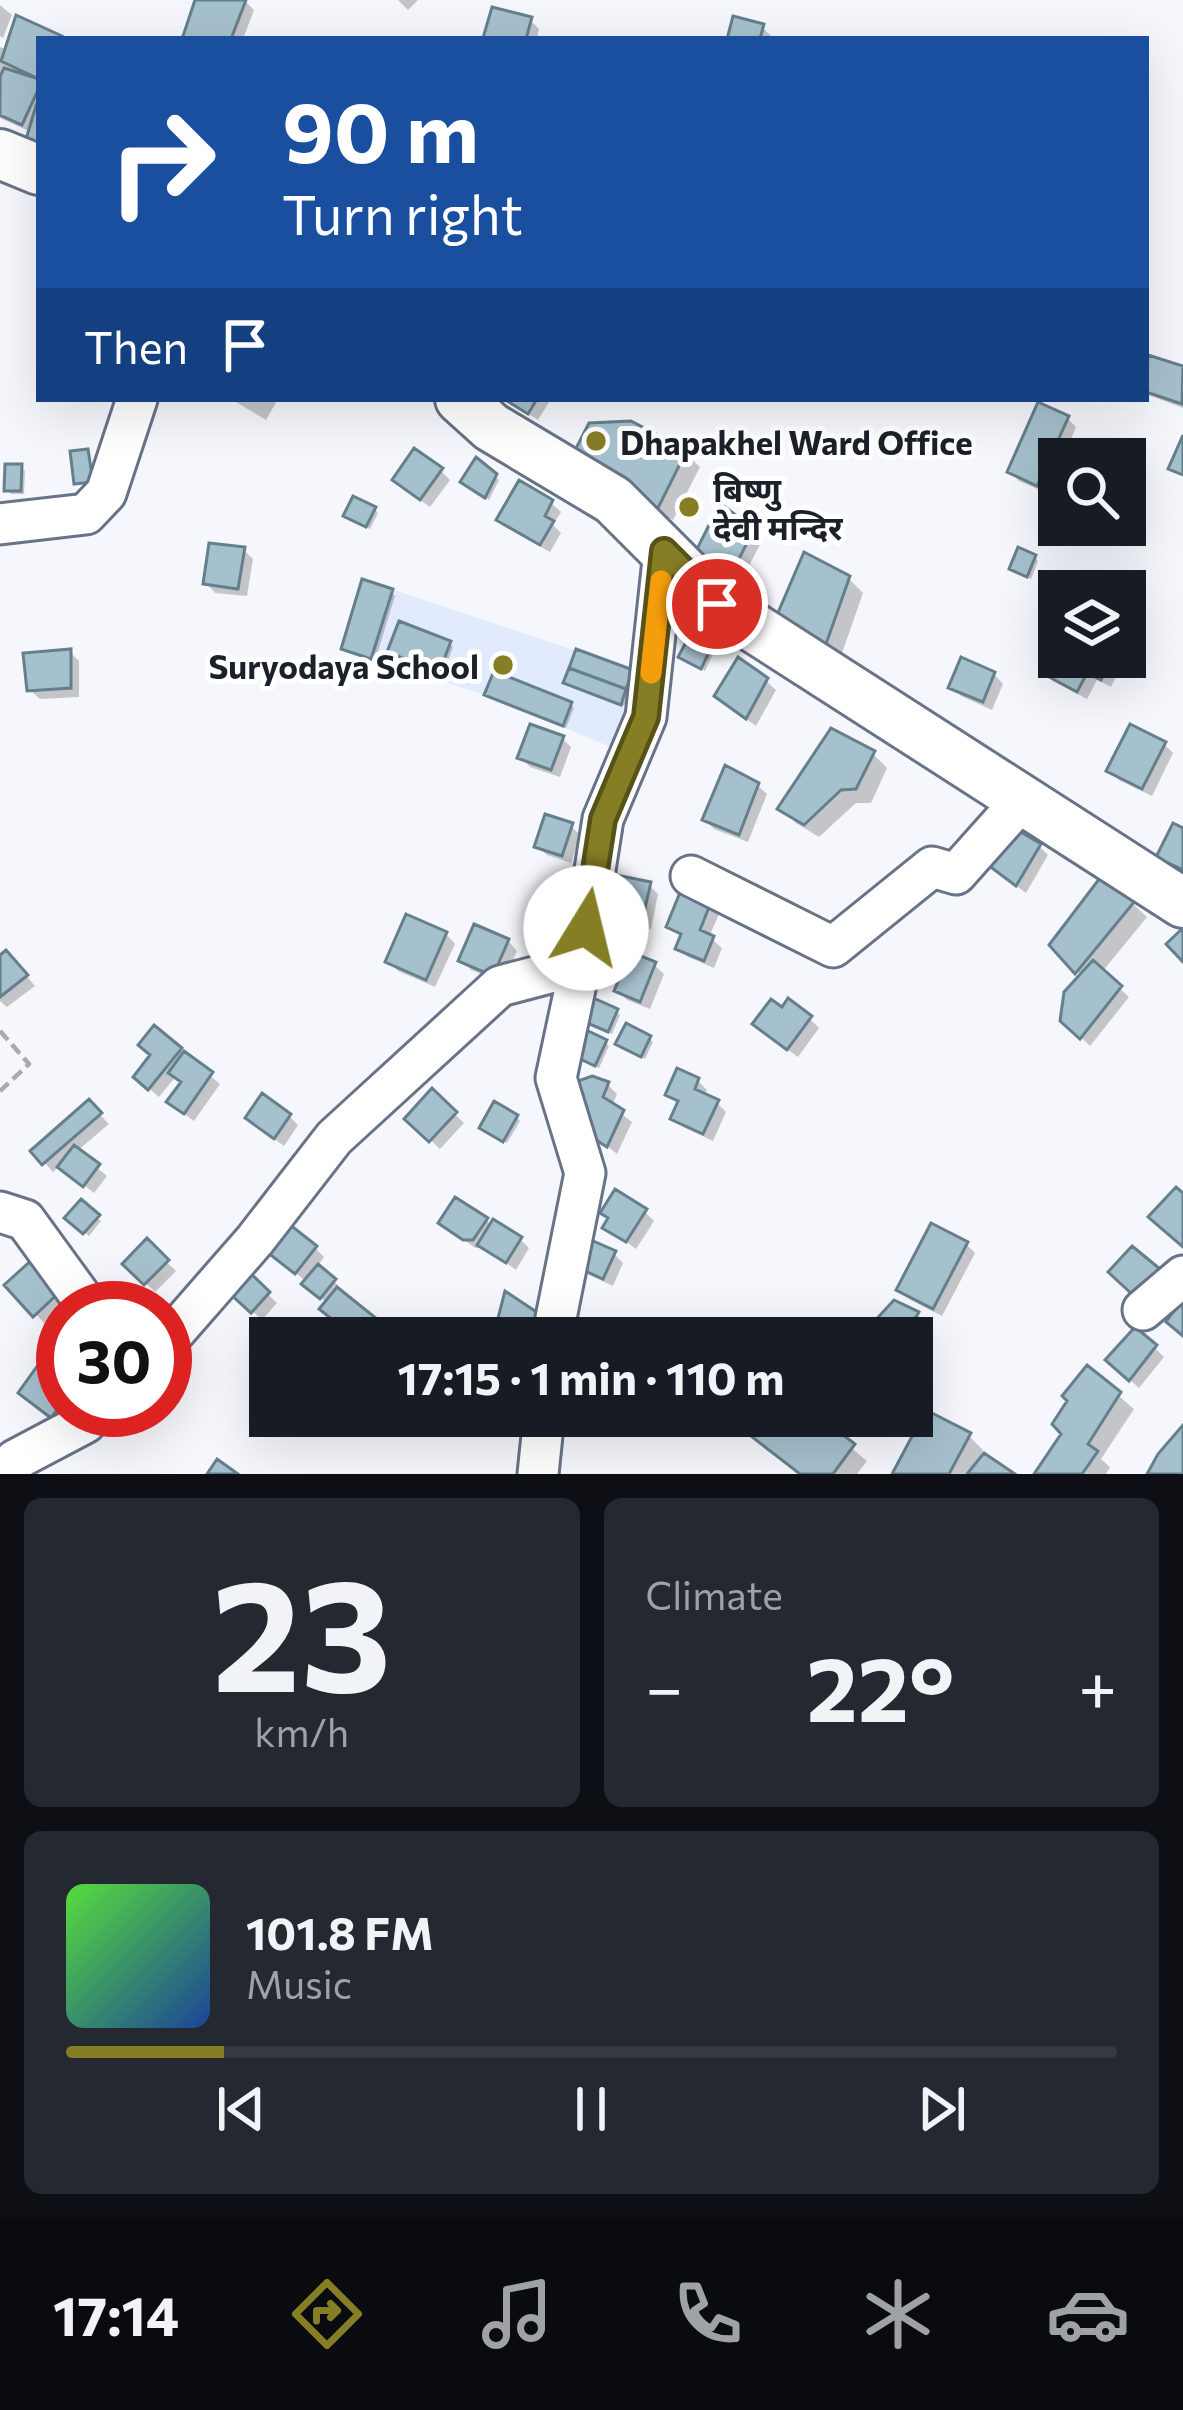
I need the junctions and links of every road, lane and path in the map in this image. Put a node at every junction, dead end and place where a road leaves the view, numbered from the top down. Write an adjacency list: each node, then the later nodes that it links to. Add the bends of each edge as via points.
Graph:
1 (0, 154): 2 (main road)
2 (36, 169)
3 (135, 402): 5 (street, via 106,493 86,514)
4 (463, 402): 6 (main road, via 491,428 613,500)
5 (0, 524)
6 (664, 551): 7 (main road, via 717,604); 10 (street, via 646,717 603,819)
7 (1022, 800): 8 (street, via 956,874 932,867 833,947); 9 (main road)
8 (691, 876)
9 (1183, 903)
10 (580, 964): 17 (street, via 500,986 483,1001 334,1138); 18 (street, via 556,1078 584,1173)
11 (0, 1031): 12 (path, via 29,1064)
12 (0, 1091)
13 (0, 1212): 15 (street, via 25,1220)
14 (1183, 1276): 16 (street)
15 (69, 1281)
16 (1143, 1310)
17 (192, 1312)
18 (557, 1317)
19 (60, 1437): 21 (street, via 15,1460)
20 (542, 1437): 22 (street)
21 (11, 1474)
22 (538, 1474)

